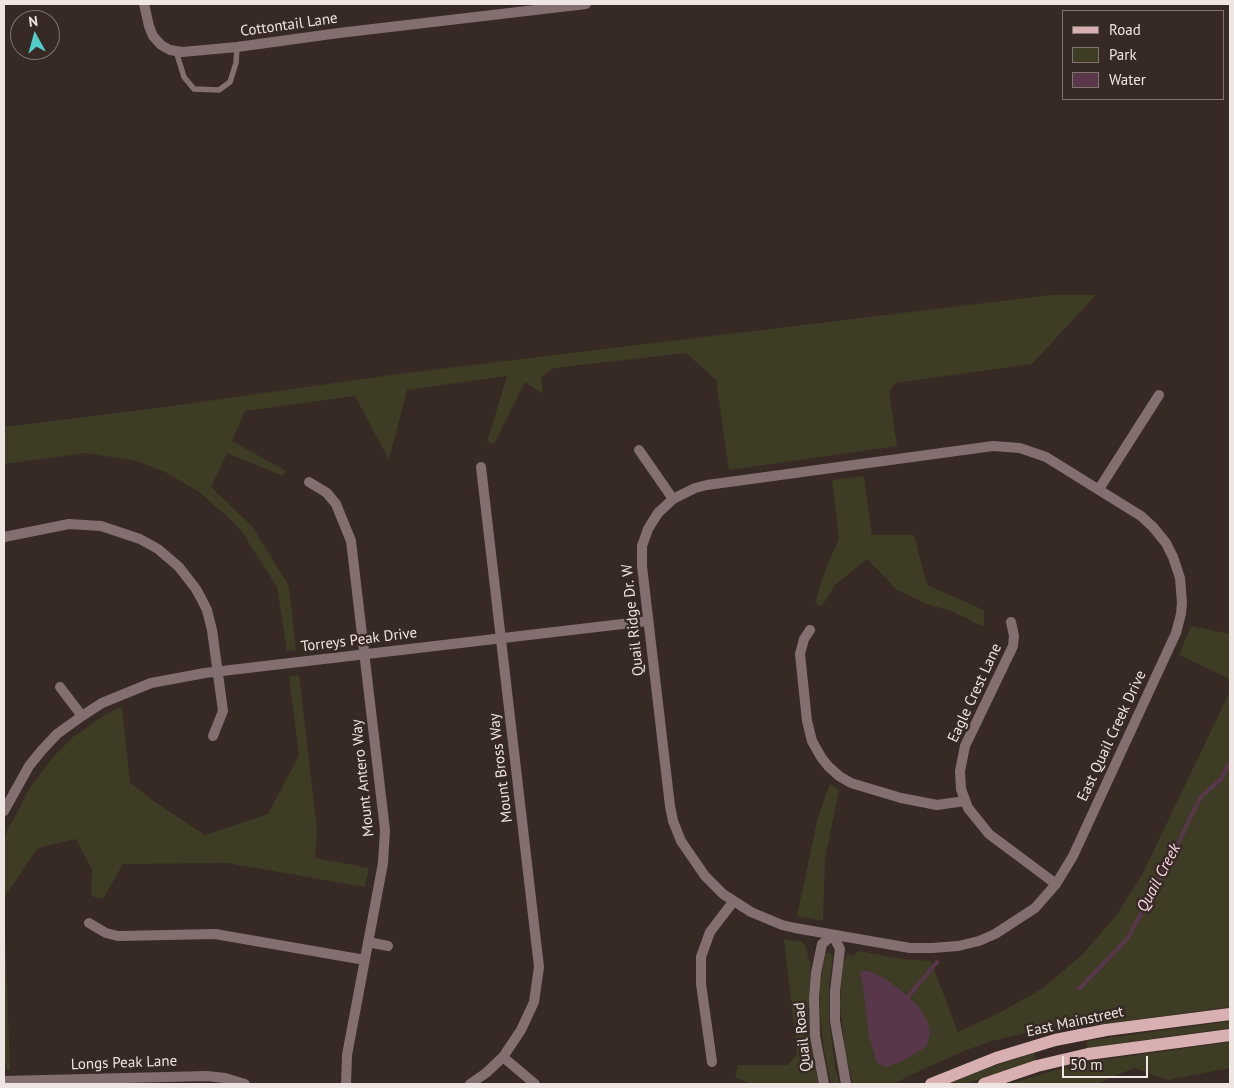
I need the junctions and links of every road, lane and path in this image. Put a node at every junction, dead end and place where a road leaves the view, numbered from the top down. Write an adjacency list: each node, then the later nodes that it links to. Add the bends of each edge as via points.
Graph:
1 (144, 4): 4 (street, Cottontail Lane, via 153,36 161,45)
2 (586, 4): 3 (street, Cottontail Lane)
3 (237, 47): 4 (street, Cottontail Lane); 4 (lane, via 230,82 219,90 194,89 184,77)
4 (176, 51)
5 (1159, 395): 10 (street)
6 (1010, 446): 10 (street, East Quail Creek Drive, via 1046,457); 11 (street, Quail Ridge Dr. W, via 978,447 707,485)
7 (639, 450): 11 (street)
8 (481, 467): 16 (street, Mount Bross Way)
9 (309, 482): 17 (street, Mount Antero Way, via 327,493 336,504 351,541)
10 (1099, 488): 24 (street, East Quail Creek Drive, via 1147,520 1166,543 1179,572 1182,609 1171,644 1073,856)
11 (673, 499): 13 (street, Quail Ridge Dr. W, via 654,518 642,546)
12 (4, 537): 18 (street, via 83,524 124,532 158,549 179,567 207,610)
13 (648, 621): 16 (street, Torreys Peak Drive); 25 (street, Quail Ridge Dr. W, via 674,821 681,841 694,861 711,883)
14 (1011, 622): 22 (street, Eagle Crest Lane, via 1013,646 963,754 960,778)
15 (810, 630): 22 (street, via 800,654 807,721 815,748 828,766 851,783 901,798 938,805)
16 (501, 638): 17 (street, Torreys Peak Drive); 33 (street, Mount Bross Way, via 539,967 528,1017)
17 (365, 654): 18 (street, Torreys Peak Drive); 28 (street, Mount Antero Way, via 385,830 383,863)
18 (218, 672): 20 (street, Torreys Peak Drive, via 144,685 109,699); 21 (street, via 223,711)
19 (60, 687): 20 (street)
20 (82, 716): 23 (street, Torreys Peak Drive, via 35,758)
21 (214, 736)
22 (965, 801): 24 (street, Eagle Crest Lane, via 989,834)
23 (4, 811)
24 (1056, 884): 27 (street, East Quail Creek Drive, via 1042,901 1018,920 968,944 921,948)
25 (733, 902): 27 (street, Quail Ridge Dr. W, via 782,925); 34 (street, via 710,932 701,957)
26 (89, 923): 30 (street, via 118,936 215,934)
27 (833, 935): 41 (street, Quail Road, via 822,944 814,998); 42 (street, via 840,949 835,1021)
28 (368, 942): 29 (street); 30 (street, Mount Antero Way)
29 (388, 946)
30 (365, 960): 38 (street, Mount Antero Way, via 347,1055)
31 (1230, 1014): 43 (main road, East Mainstreet, via 1055,1040 996,1058)
32 (1230, 1035): 44 (main road, via 1088,1054)
33 (503, 1057): 39 (street); 40 (street)
34 (712, 1062)
35 (4, 1081): 36 (street, Longs Peak Lane)
36 (107, 1082): 37 (street, Longs Peak Lane, via 207,1076)
37 (245, 1084)
38 (346, 1084)
39 (470, 1084)
40 (535, 1084)
41 (824, 1084)
42 (846, 1084)
43 (931, 1084)
44 (984, 1084)

